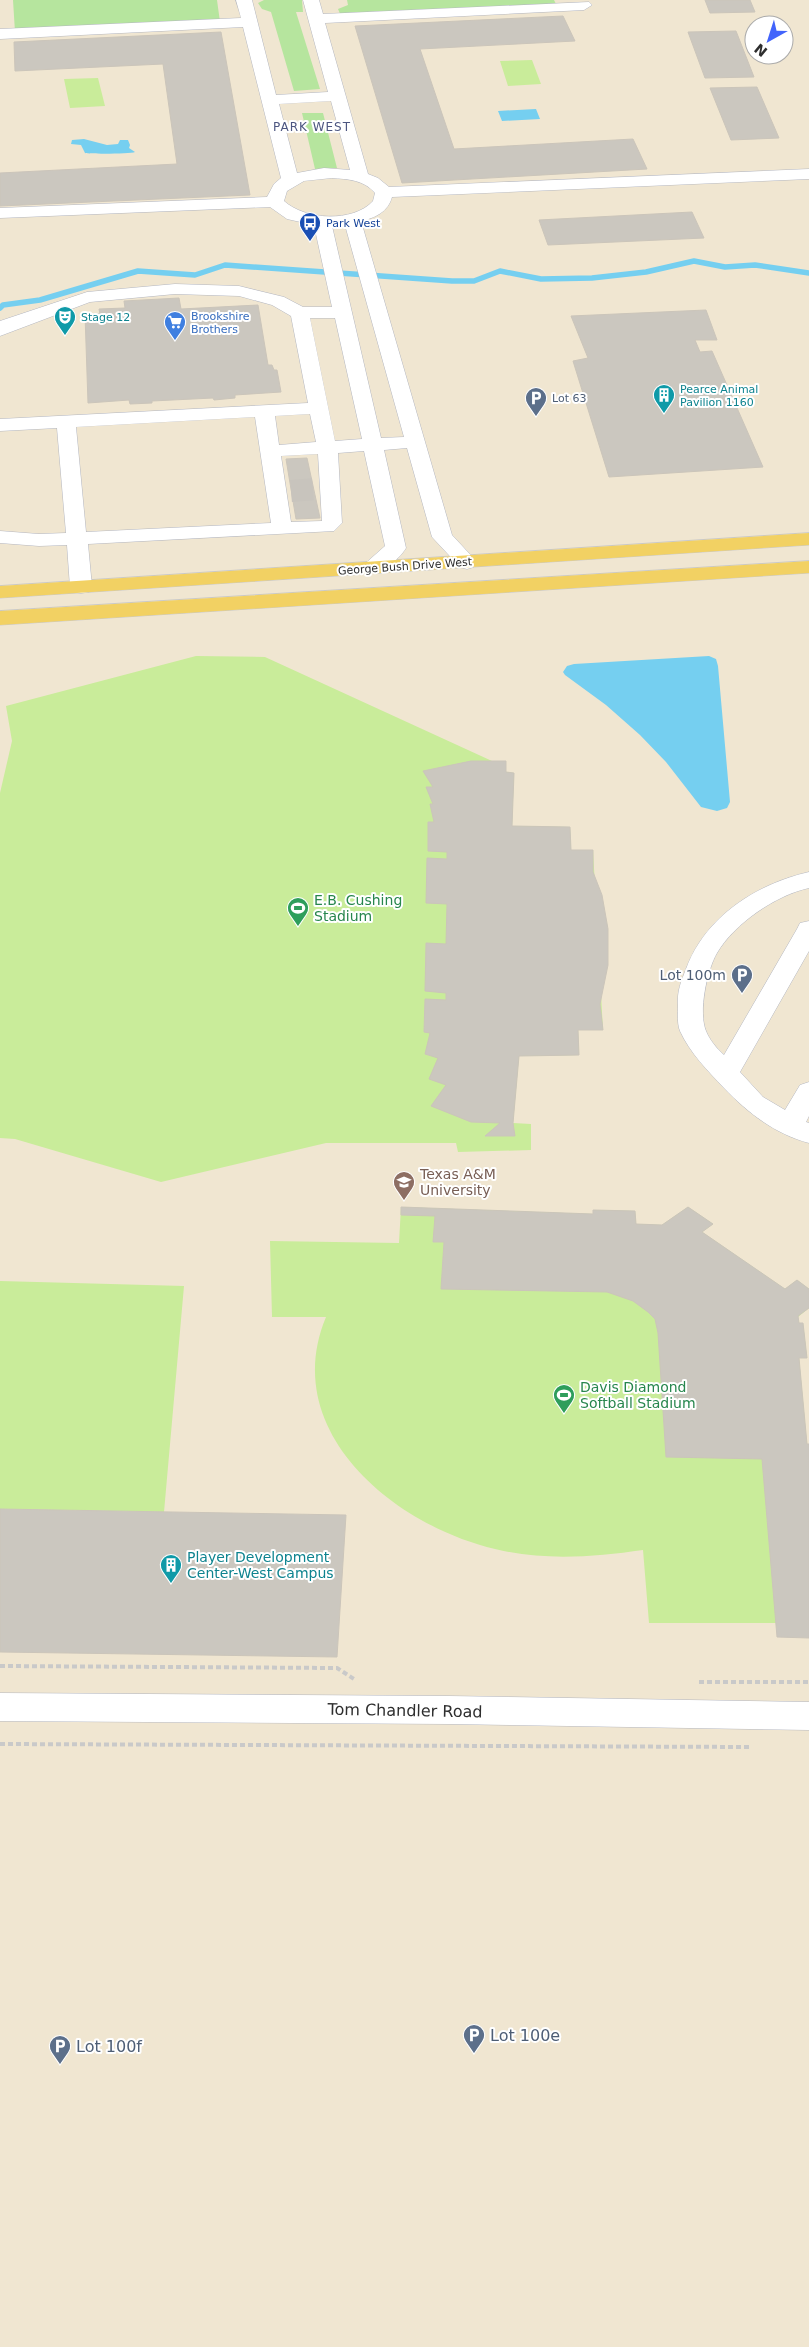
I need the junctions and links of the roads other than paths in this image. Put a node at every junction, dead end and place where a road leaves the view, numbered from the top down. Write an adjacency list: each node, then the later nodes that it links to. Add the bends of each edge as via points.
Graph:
1 (244, 0): 5 (street)
2 (311, 0): 4 (street)
3 (584, 5): 4 (street)
4 (317, 20): 7 (street)
5 (249, 22): 6 (street); 8 (street)
6 (0, 34)
7 (339, 96): 8 (street); 10 (street)
8 (268, 100): 11 (street)
9 (809, 174): 12 (street)
10 (360, 177): 11 (street, via 324,173); 12 (street, via 380,186)
11 (290, 180): 13 (street, via 274,194)
12 (384, 192): 15 (street, via 379,208)
13 (275, 202): 14 (street); 16 (street, via 284,211 301,218)
14 (0, 213)
15 (352, 219): 16 (street); 24 (street)
16 (322, 221): 17 (street)
17 (343, 312): 18 (street); 25 (street)
18 (300, 313): 19 (street, via 278,301 239,291 175,289 87,297); 20 (street)
19 (0, 330)
20 (319, 408): 21 (street); 26 (street)
21 (264, 411): 22 (street); 27 (street)
22 (66, 422): 23 (street); 30 (street)
23 (0, 425)
24 (415, 442): 25 (street); 32 (street, via 442,537)
25 (373, 445): 26 (street); 34 (street, via 396,548)
26 (326, 448): 27 (street); 28 (street, via 322,489 332,523 327,527)
27 (271, 451): 28 (street)
28 (284, 496): 30 (street)
29 (0, 537): 30 (street)
30 (77, 538): 35 (street)
31 (809, 539): 32 (main road, George Bush Drive West)
32 (467, 563): 34 (main road, George Bush Drive West)
33 (809, 567): 38 (main road, George Bush Drive West)
34 (370, 569): 35 (main road, George Bush Drive West)
35 (81, 587): 36 (main road, George Bush Drive West); 37 (main road, via 79,596 74,598)
36 (0, 592)
37 (0, 603)
38 (0, 618)
39 (809, 880): 41 (street, via 761,899 732,919 705,951 690,991 692,1030)
40 (809, 929): 41 (street)
41 (726, 1074): 43 (street, via 754,1103)
42 (809, 1091): 43 (street)
43 (799, 1130)
44 (0, 1707): 45 (street, Tom Chandler Road)
45 (809, 1716)

